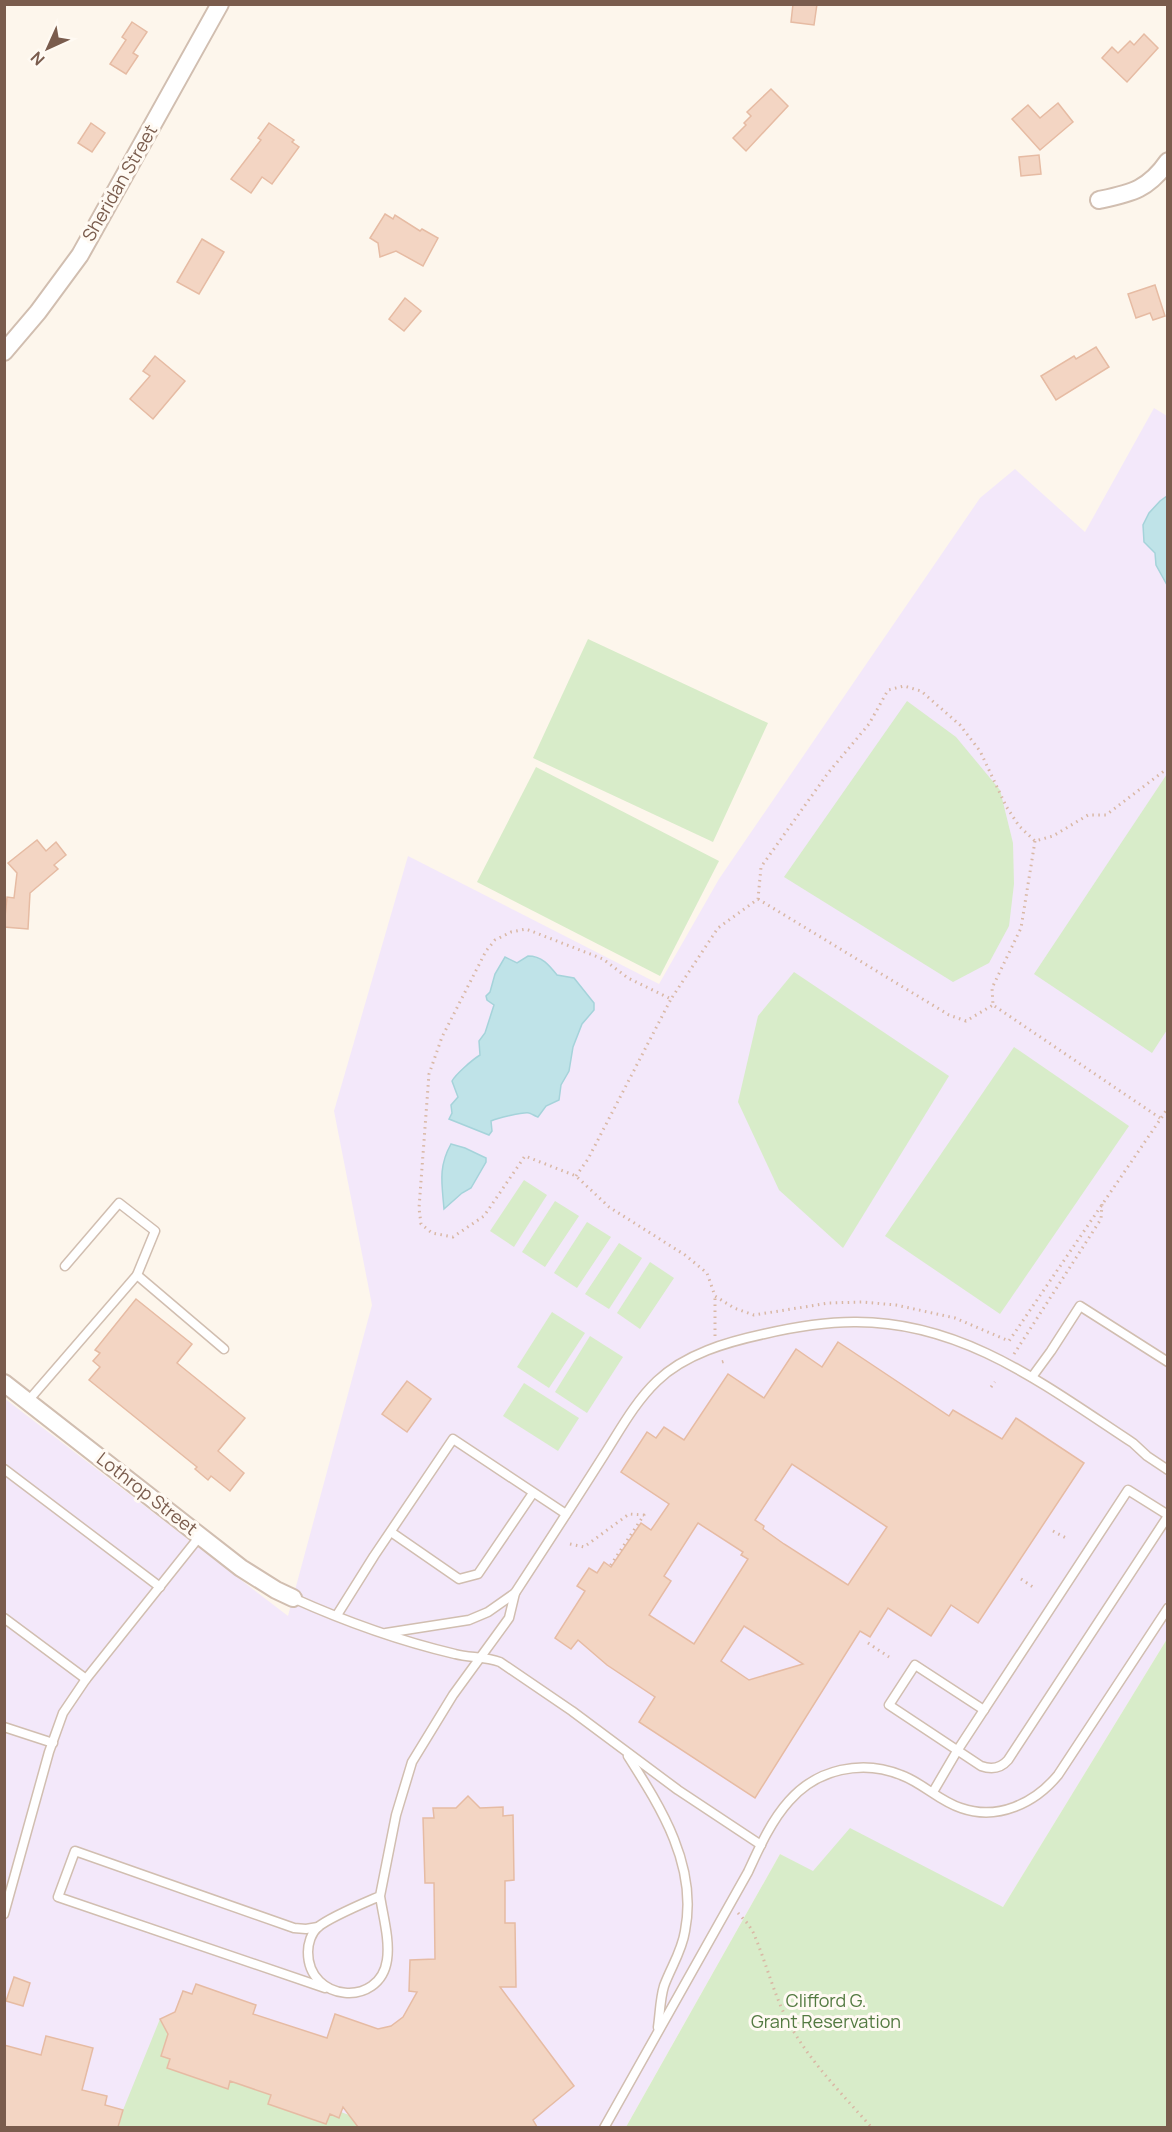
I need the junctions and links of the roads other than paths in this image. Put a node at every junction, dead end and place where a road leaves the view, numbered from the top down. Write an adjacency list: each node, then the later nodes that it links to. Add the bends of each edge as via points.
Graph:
1 (220, 4): 4 (street, Sheridan Street, via 80,255)
2 (1167, 161): 3 (street, via 1149,184)
3 (1099, 200)
4 (4, 352)
5 (65, 1266): 6 (lane, via 119,1203 155,1231)
6 (137, 1275): 7 (lane); 11 (lane)
7 (224, 1349)
8 (1167, 1362): 9 (lane, via 1080,1306)
9 (1032, 1377): 13 (lane); 15 (lane, via 992,1354 954,1339 877,1323 807,1325 714,1348 655,1383)
10 (4, 1383): 11 (street, Lothrop Street)
11 (28, 1401): 18 (street, Lothrop Street)
12 (4, 1470): 19 (lane)
13 (1167, 1470)
14 (533, 1493): 15 (lane); 17 (lane, via 478,1574 459,1579); 17 (lane, via 453,1439)
15 (566, 1514): 20 (lane)
16 (1167, 1516): 28 (lane, via 1128,1490); 32 (lane, via 1005,1763 985,1768)
17 (391, 1532): 23 (lane)
18 (200, 1536): 19 (lane); 21 (street, Lothrop Street, via 249,1575)
19 (160, 1587): 27 (lane)
20 (515, 1593): 25 (lane, via 469,1620); 26 (lane, via 509,1618)
21 (293, 1598): 23 (lane)
22 (1167, 1608): 33 (lane, via 1058,1775 1041,1793 1009,1809 984,1812 959,1808)
23 (337, 1615): 25 (lane)
24 (4, 1618): 27 (lane)
25 (386, 1633): 26 (lane, via 455,1654)
26 (481, 1657): 31 (lane, via 509,1667); 35 (lane, via 412,1762 396,1815)
27 (87, 1679): 30 (lane, via 63,1713)
28 (984, 1710): 32 (lane); 32 (lane, via 915,1665 889,1705)
29 (4, 1727): 30 (lane)
30 (53, 1743): 36 (lane)
31 (622, 1748): 34 (lane); 39 (lane, via 664,1815 679,1853 687,1889 686,1930 664,1986)
32 (957, 1751): 33 (lane)
33 (933, 1792): 34 (lane, via 884,1769 835,1771 798,1792)
34 (761, 1845): 39 (lane)
35 (380, 1896): 37 (lane); 38 (lane, via 388,1948 383,1973 366,1989 354,1993)
36 (4, 1914)
37 (318, 1927): 38 (lane, via 310,1937 308,1961 312,1973); 38 (lane, via 294,1928 75,1851 58,1897)
38 (330, 1989)
39 (657, 2032): 40 (lane)
40 (604, 2127)

